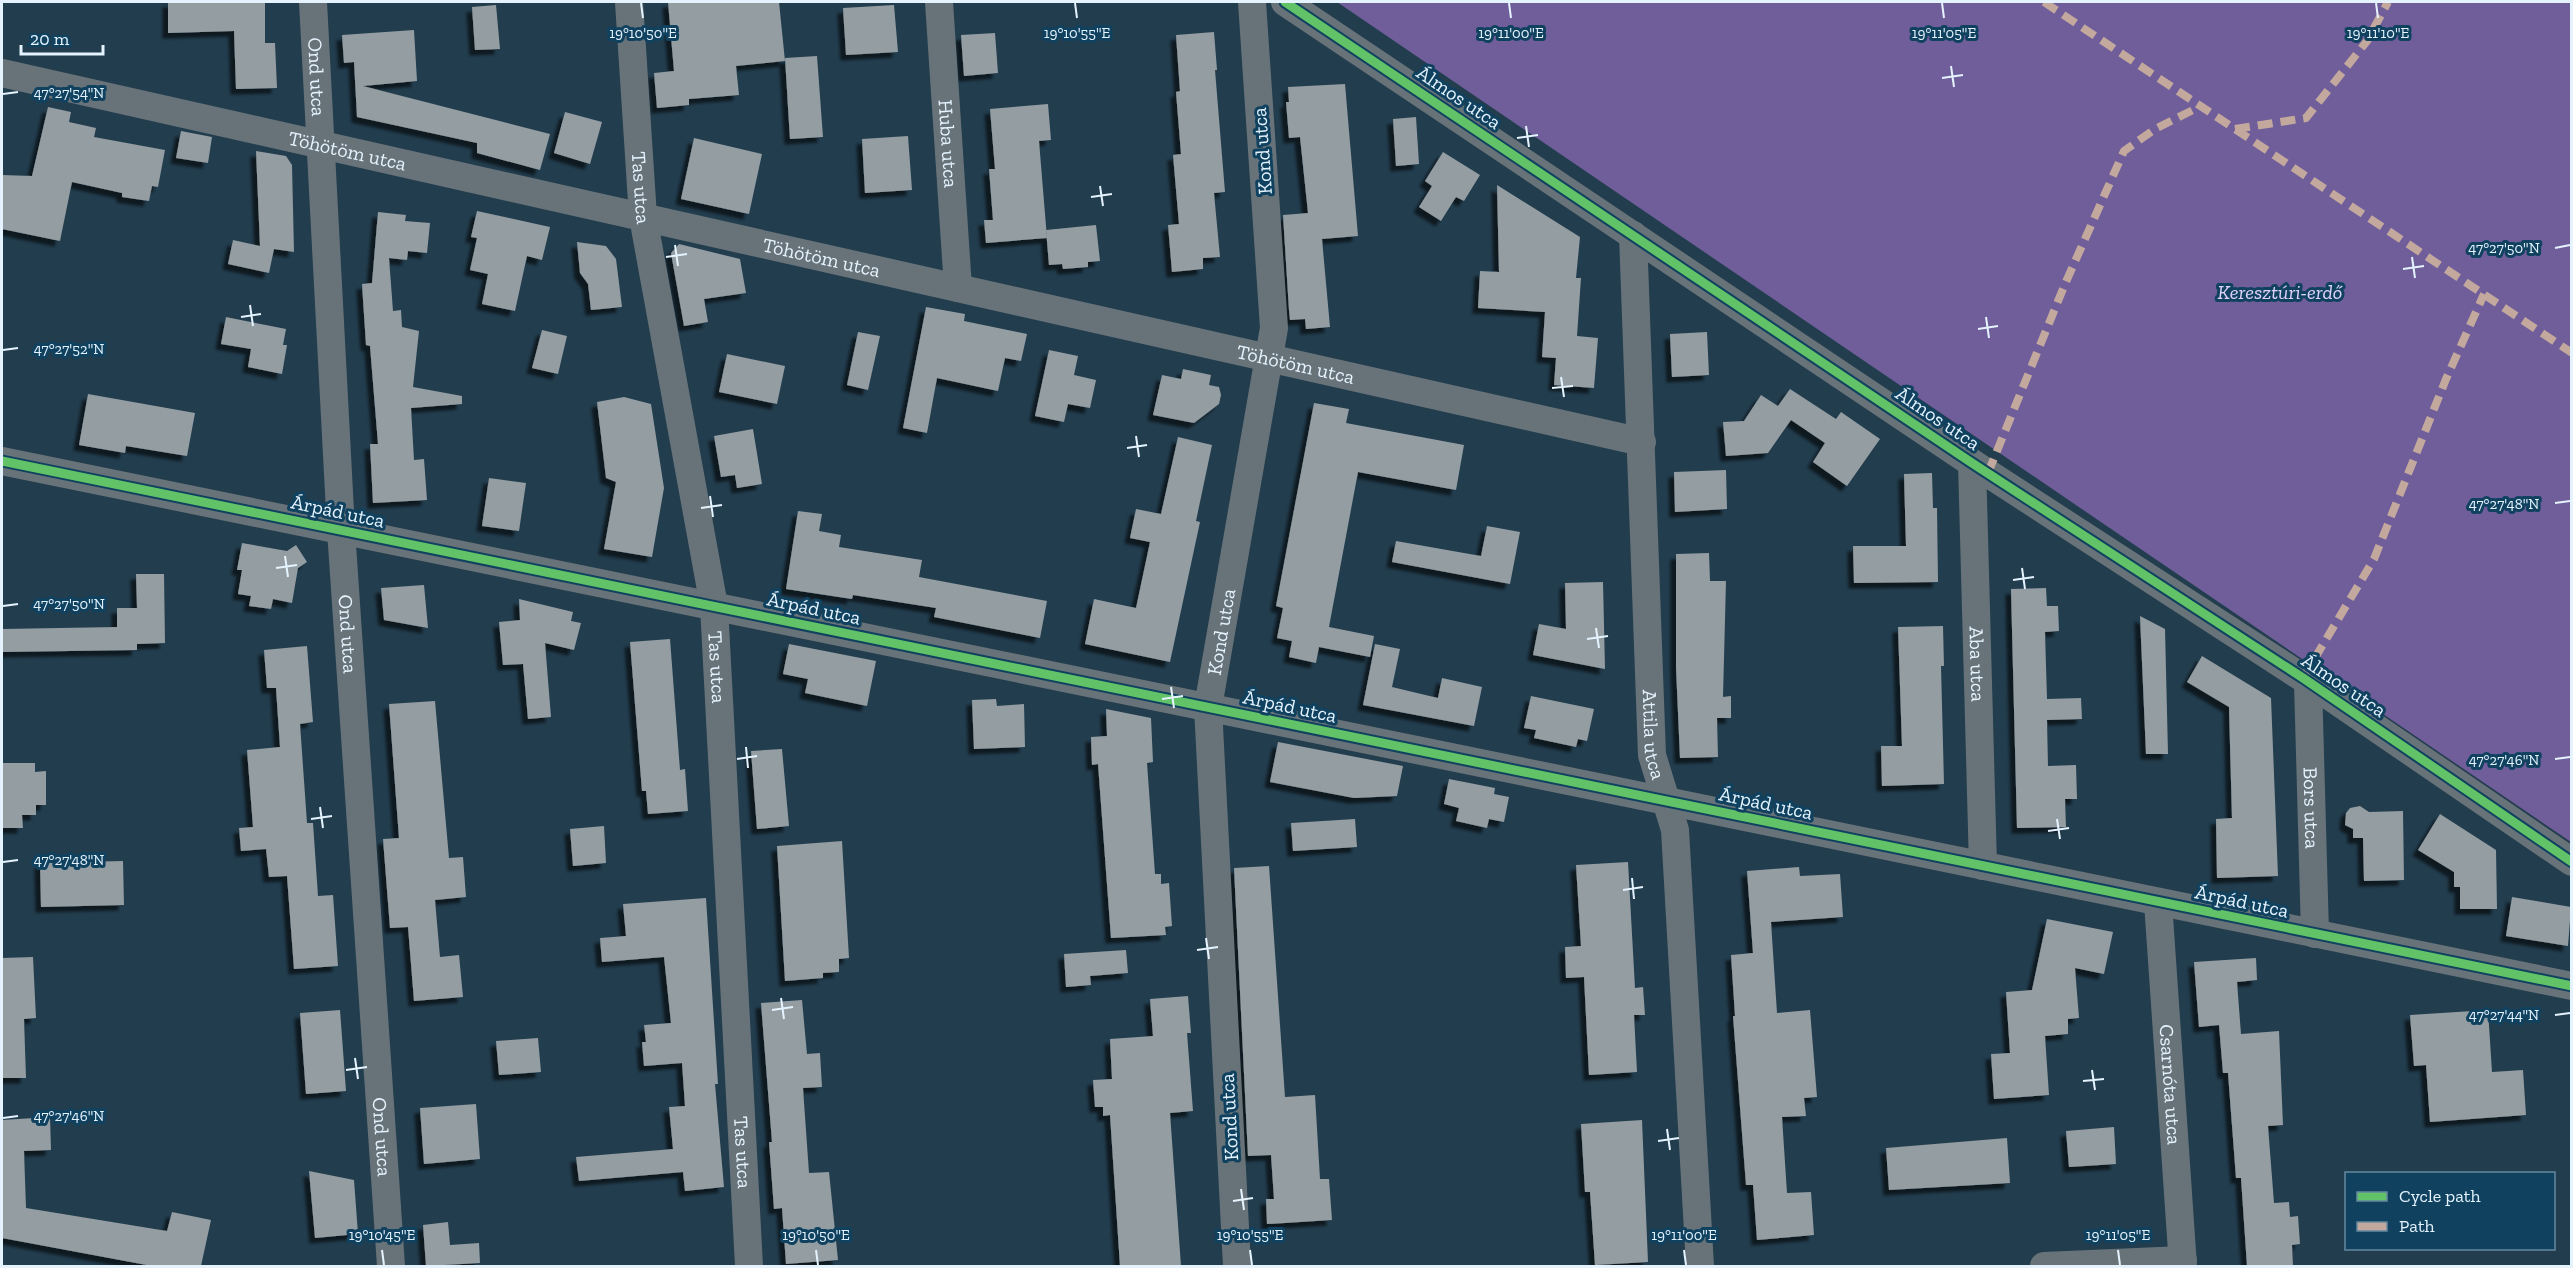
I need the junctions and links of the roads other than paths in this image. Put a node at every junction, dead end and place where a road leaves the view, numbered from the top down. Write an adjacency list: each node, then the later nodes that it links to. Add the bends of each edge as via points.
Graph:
1 (313, 2): 7 (street, Ond utca)
2 (629, 2): 8 (street, Tas utca)
3 (939, 2): 10 (street, Huba utca)
4 (1252, 2): 11 (street, Kond utca, via 1274,328)
5 (1285, 2): 9 (street, Álmos utca)
6 (2, 73): 7 (street, Töhötöm utca)
7 (319, 144): 8 (street, Töhötöm utca); 15 (street, Ond utca)
8 (643, 217): 10 (street, Töhötöm utca); 16 (street, Tas utca)
9 (1633, 235): 12 (street, Attila utca); 14 (street, Álmos utca)
10 (958, 288): 11 (street, Töhötöm utca)
11 (1268, 358): 12 (street, Töhötöm utca); 18 (street, Kond utca)
12 (1642, 442): 19 (street, Attila utca, via 1652,755)
13 (2, 460): 15 (street, Árpád utca)
14 (1972, 462): 17 (street, Álmos utca); 21 (street, Aba utca)
15 (341, 530): 16 (street, Árpád utca); 26 (street, Ond utca)
16 (714, 606): 18 (street, Árpád utca); 27 (street, Tas utca)
17 (2308, 682): 20 (street, Álmos utca); 23 (street, Bors utca)
18 (1208, 707): 19 (street, Árpád utca); 28 (street, Kond utca)
19 (1664, 801): 21 (street, Árpád utca); 29 (street, Attila utca, via 1675,830)
20 (2571, 862)
21 (1983, 866): 22 (street, Árpád utca)
22 (2158, 902): 23 (street, Árpád utca); 25 (street, Csarnóta utca)
23 (2315, 934): 24 (street, Árpád utca)
24 (2571, 986)
25 (2183, 1263): 30 (street)
26 (391, 1266)
27 (750, 1266)
28 (1237, 1266)
29 (1700, 1266)
30 (2044, 1266)

